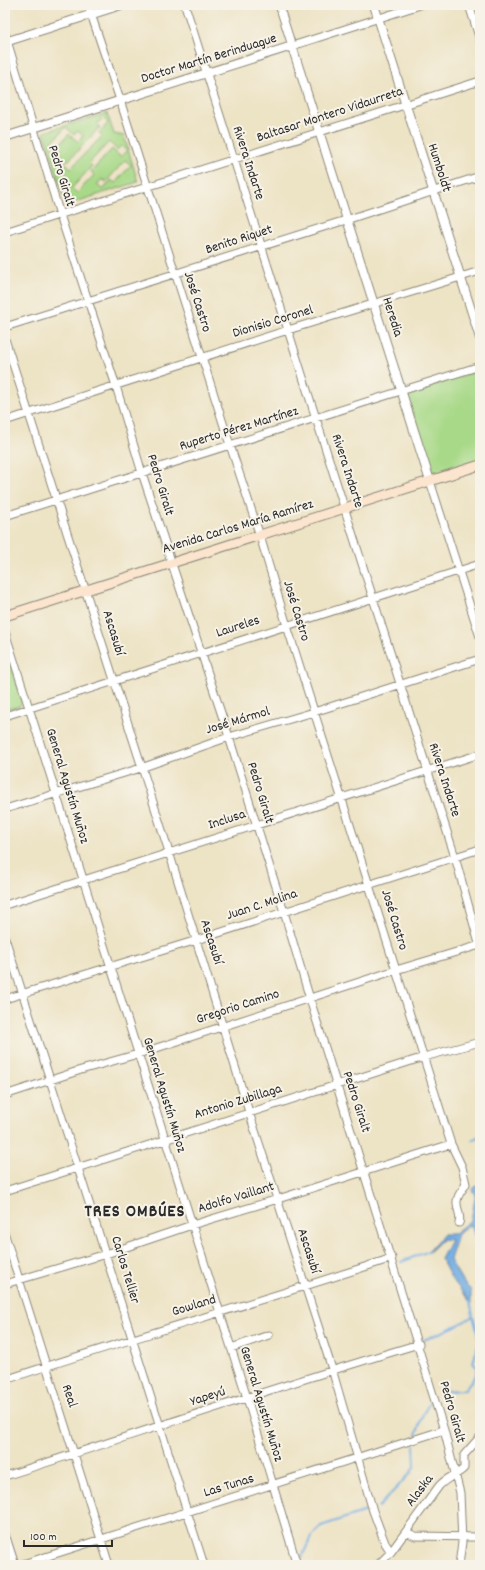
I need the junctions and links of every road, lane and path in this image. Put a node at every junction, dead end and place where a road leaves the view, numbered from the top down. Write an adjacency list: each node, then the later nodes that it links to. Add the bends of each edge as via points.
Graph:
1 (88, 5): 8 (street, José Castro)
2 (121, 5): 8 (street)
3 (185, 5): 13 (street, Rivera Indarte)
4 (279, 5): 12 (street, Heredia)
5 (374, 5): 9 (street, Humboldt)
6 (420, 5): 9 (street, Doctor Martín Berinduague)
7 (468, 5): 11 (street)
8 (91, 14): 10 (street); 15 (street, José Castro)
9 (379, 18): 12 (street, Doctor Martín Berinduague); 16 (street, Humboldt)
10 (6, 39): 17 (street, Pedro Giralt)
11 (480, 40)
12 (292, 46): 13 (street, Doctor Martín Berinduague); 18 (street, Heredia)
13 (206, 73): 15 (street, Doctor Martín Berinduague); 20 (street, Rivera Indarte)
14 (480, 81): 16 (street, Baltasar Montero Vidaurreta)
15 (120, 100): 17 (street, Doctor Martín Berinduague); 22 (street, José Castro)
16 (405, 105): 18 (street, Baltasar Montero Vidaurreta); 23 (street, Humboldt)
17 (33, 128): 19 (street, Doctor Martín Berinduague); 24 (street, Pedro Giralt)
18 (320, 132): 20 (street, Baltasar Montero Vidaurreta); 25 (street, Heredia)
19 (5, 136)
20 (233, 160): 22 (street, Baltasar Montero Vidaurreta); 27 (street, Rivera Indarte)
21 (480, 176): 23 (street, Benito Riquet)
22 (148, 187): 24 (street, Baltasar Montero Vidaurreta); 29 (street, José Castro)
23 (433, 191): 25 (street, Benito Riquet); 30 (street, Humboldt)
24 (60, 215): 26 (street, Baltasar Montero Vidaurreta); 31 (street, Pedro Giralt)
25 (346, 220): 27 (street, Benito Riquet); 32 (street, Heredia)
26 (5, 232)
27 (261, 246): 29 (street, Benito Riquet); 34 (street, Rivera Indarte)
28 (480, 271): 30 (street, Dionisio Coronel)
29 (174, 274): 31 (street, Benito Riquet); 37 (street, José Castro)
30 (460, 277): 32 (street, Dionisio Coronel); 35 (street, Humboldt)
31 (88, 301): 33 (street, Benito Riquet); 39 (street, Pedro Giralt)
32 (374, 304): 34 (street, Dionisio Coronel); 40 (street, Heredia)
33 (5, 327)
34 (288, 330): 37 (street, Dionisio Coronel); 42 (street, Rivera Indarte)
35 (480, 338)
36 (5, 339): 41 (street, Ascasubí)
37 (202, 358): 39 (street, Dionisio Coronel); 44 (street, José Castro)
38 (480, 366): 40 (street, Ruperto Pérez Martínez)
39 (116, 386): 41 (street, Dionisio Coronel); 46 (street, Pedro Giralt)
40 (402, 391): 42 (street, Ruperto Pérez Martínez); 47 (street, Heredia)
41 (29, 413): 43 (street, Dionisio Coronel); 48 (street, Ascasubí)
42 (316, 418): 44 (street, Ruperto Pérez Martínez); 49 (street, Rivera Indarte)
43 (5, 421)
44 (230, 445): 46 (street, Ruperto Pérez Martínez); 51 (street, José Castro)
45 (480, 465): 47 (main road, Avenida Carlos María Ramírez)
46 (142, 473): 48 (street, Ruperto Pérez Martínez); 52 (street, Pedro Giralt)
47 (430, 481): 49 (main road, Avenida Carlos María Ramírez); 54 (street, Heredia)
48 (57, 500): 50 (street, Ruperto Pérez Martínez); 55 (street, Ascasubí)
49 (345, 508): 51 (main road, Avenida Carlos María Ramírez); 56 (street, Rivera Indarte)
50 (5, 516)
51 (260, 536): 52 (main road, Avenida Carlos María Ramírez); 58 (street, José Castro)
52 (171, 563): 55 (main road, Avenida Carlos María Ramírez); 61 (street, Pedro Giralt)
53 (480, 564): 54 (street, Laureles)
54 (459, 570): 56 (street, Laureles); 60 (street, Heredia)
55 (86, 590): 57 (main road, Avenida Carlos María Ramírez); 63 (street, Ascasubí)
56 (373, 598): 58 (street, Laureles); 64 (street, Rivera Indarte)
57 (5, 616)
58 (287, 626): 61 (street, Laureles); 66 (street, José Castro)
59 (5, 632): 65 (street, General Agustín Muñoz)
60 (480, 637)
61 (201, 653): 63 (street, Laureles); 68 (street, Pedro Giralt)
62 (480, 659): 64 (street, José Mármol)
63 (113, 680): 65 (street, Laureles); 70 (street, Ascasubí)
64 (399, 684): 66 (street, José Mármol); 71 (street, Rivera Indarte)
65 (29, 709): 67 (street, Laureles); 72 (street, General Agustín Muñoz)
66 (314, 712): 68 (street, José Mármol); 73 (street, José Castro)
67 (5, 716)
68 (229, 737): 70 (street, José Mármol); 75 (street, Pedro Giralt)
69 (480, 754): 71 (street, Inclusa)
70 (141, 768): 72 (street, José Mármol); 77 (street, Ascasubí)
71 (428, 770): 73 (street, Inclusa); 78 (street, Rivera Indarte)
72 (56, 794): 74 (street, José Mármol); 79 (street, General Agustín Muñoz)
73 (341, 798): 75 (street, Inclusa); 80 (street, José Castro)
74 (5, 810)
75 (256, 825): 77 (street, Inclusa); 82 (street, Pedro Giralt)
76 (480, 849): 78 (street, Juan C. Molina)
77 (170, 852): 79 (street, Inclusa); 84 (street, Ascasubí)
78 (455, 857): 80 (street, Juan C. Molina); 85 (street, Rivera Indarte)
79 (83, 880): 81 (street, Inclusa); 86 (street, General Agustín Muñoz)
80 (369, 884): 82 (street, Juan C. Molina); 87 (street, José Castro)
81 (5, 904)
82 (284, 912): 84 (street, Juan C. Molina); 89 (street, Pedro Giralt)
83 (5, 938): 88 (street, Carlos Tellier)
84 (197, 940): 86 (street, Juan C. Molina); 91 (street, Ascasubí)
85 (480, 946): 87 (street, Gregorio Camino)
86 (110, 967): 88 (street, Juan C. Molina); 93 (street, General Agustín Muñoz)
87 (396, 970): 89 (street, Gregorio Camino); 94 (street, José Castro)
88 (23, 994): 90 (street, Juan C. Molina); 95 (street, Carlos Tellier)
89 (310, 998): 91 (street, Gregorio Camino); 96 (street, Pedro Giralt)
90 (5, 999)
91 (223, 1025): 93 (street, Gregorio Camino); 98 (street, Ascasubí)
92 (480, 1042): 94 (street, Antonio Zubillaga)
93 (138, 1054): 95 (street, Gregorio Camino); 99 (street, General Agustín Muñoz)
94 (424, 1057): 96 (street, Antonio Zubillaga); 100 (street, José Castro)
95 (51, 1080): 97 (street, Gregorio Camino); 101 (street, Carlos Tellier)
96 (337, 1085): 98 (street, Antonio Zubillaga); 102 (street, Pedro Giralt)
97 (5, 1095)
98 (249, 1112): 99 (street, Antonio Zubillaga); 104 (street, Ascasubí)
99 (164, 1139): 101 (street, Antonio Zubillaga); 106 (street, General Agustín Muñoz)
100 (451, 1144): 102 (street, Adolfo Vaillant); 105 (street, José Castro, via 466,1180 457,1201)
101 (78, 1167): 103 (street, Antonio Zubillaga); 108 (street, Carlos Tellier)
102 (364, 1171): 104 (street, Adolfo Vaillant); 109 (street, Pedro Giralt)
103 (5, 1191)
104 (278, 1199): 106 (street, Adolfo Vaillant); 112 (street, Ascasubí)
105 (459, 1223)
106 (192, 1225): 108 (street, Adolfo Vaillant); 113 (street, General Agustín Muñoz)
107 (5, 1236): 110 (street, Real)
108 (106, 1254): 110 (street, Adolfo Vaillant); 115 (street, Carlos Tellier)
109 (392, 1258): 112 (street, Gowland); 116 (street, Pedro Giralt)
110 (19, 1280): 111 (street, Adolfo Vaillant); 118 (street, Real)
111 (5, 1284)
112 (306, 1287): 113 (street, Gowland); 119 (street, Ascasubí)
113 (219, 1312): 115 (street, Gowland); 117 (street, General Agustín Muñoz)
114 (269, 1335): 117 (street)
115 (132, 1338): 118 (street, Gowland); 122 (street, Carlos Tellier)
116 (419, 1344): 119 (street, Yapeyú); 123 (street, Pedro Giralt)
117 (231, 1348): 121 (street, General Agustín Muñoz)
118 (46, 1366): 120 (street, Gowland); 125 (street, Real)
119 (332, 1369): 121 (street, Yapeyú); 126 (street, Ascasubí)
120 (5, 1380)
121 (247, 1398): 122 (street, Yapeyú); 129 (street, General Agustín Muñoz)
122 (159, 1427): 125 (street, Yapeyú); 130 (street, Carlos Tellier)
123 (444, 1430): 126 (street, Las Tunas); 127 (street, Pedro Giralt)
124 (480, 1436): 127 (street, Alaska, via 464,1454 464,1468)
125 (74, 1454): 128 (street, Yapeyú); 135 (street, Real)
126 (359, 1458): 129 (street, Las Tunas); 136 (street, Ascasubí, via 373,1511)
127 (456, 1474): 131 (street, Alaska, via 445,1479); 134 (street, Pedro Giralt, via 460,1493)
128 (5, 1476)
129 (273, 1486): 130 (street, Las Tunas); 141 (street, General Agustín Muñoz)
130 (186, 1513): 135 (street, Las Tunas); 140 (street, Carlos Tellier)
131 (406, 1532): 134 (street, via 415,1536); 136 (street, Alaska)
132 (5, 1534): 137 (street)
133 (480, 1537): 134 (street)
134 (462, 1538): 143 (street, Pedro Giralt)
135 (101, 1540): 138 (street, Las Tunas); 139 (street, Real)
136 (391, 1552): 142 (street, Alaska)
137 (15, 1565)
138 (20, 1565)
139 (109, 1565)
140 (204, 1565)
141 (297, 1565)
142 (378, 1565)
143 (459, 1565)

